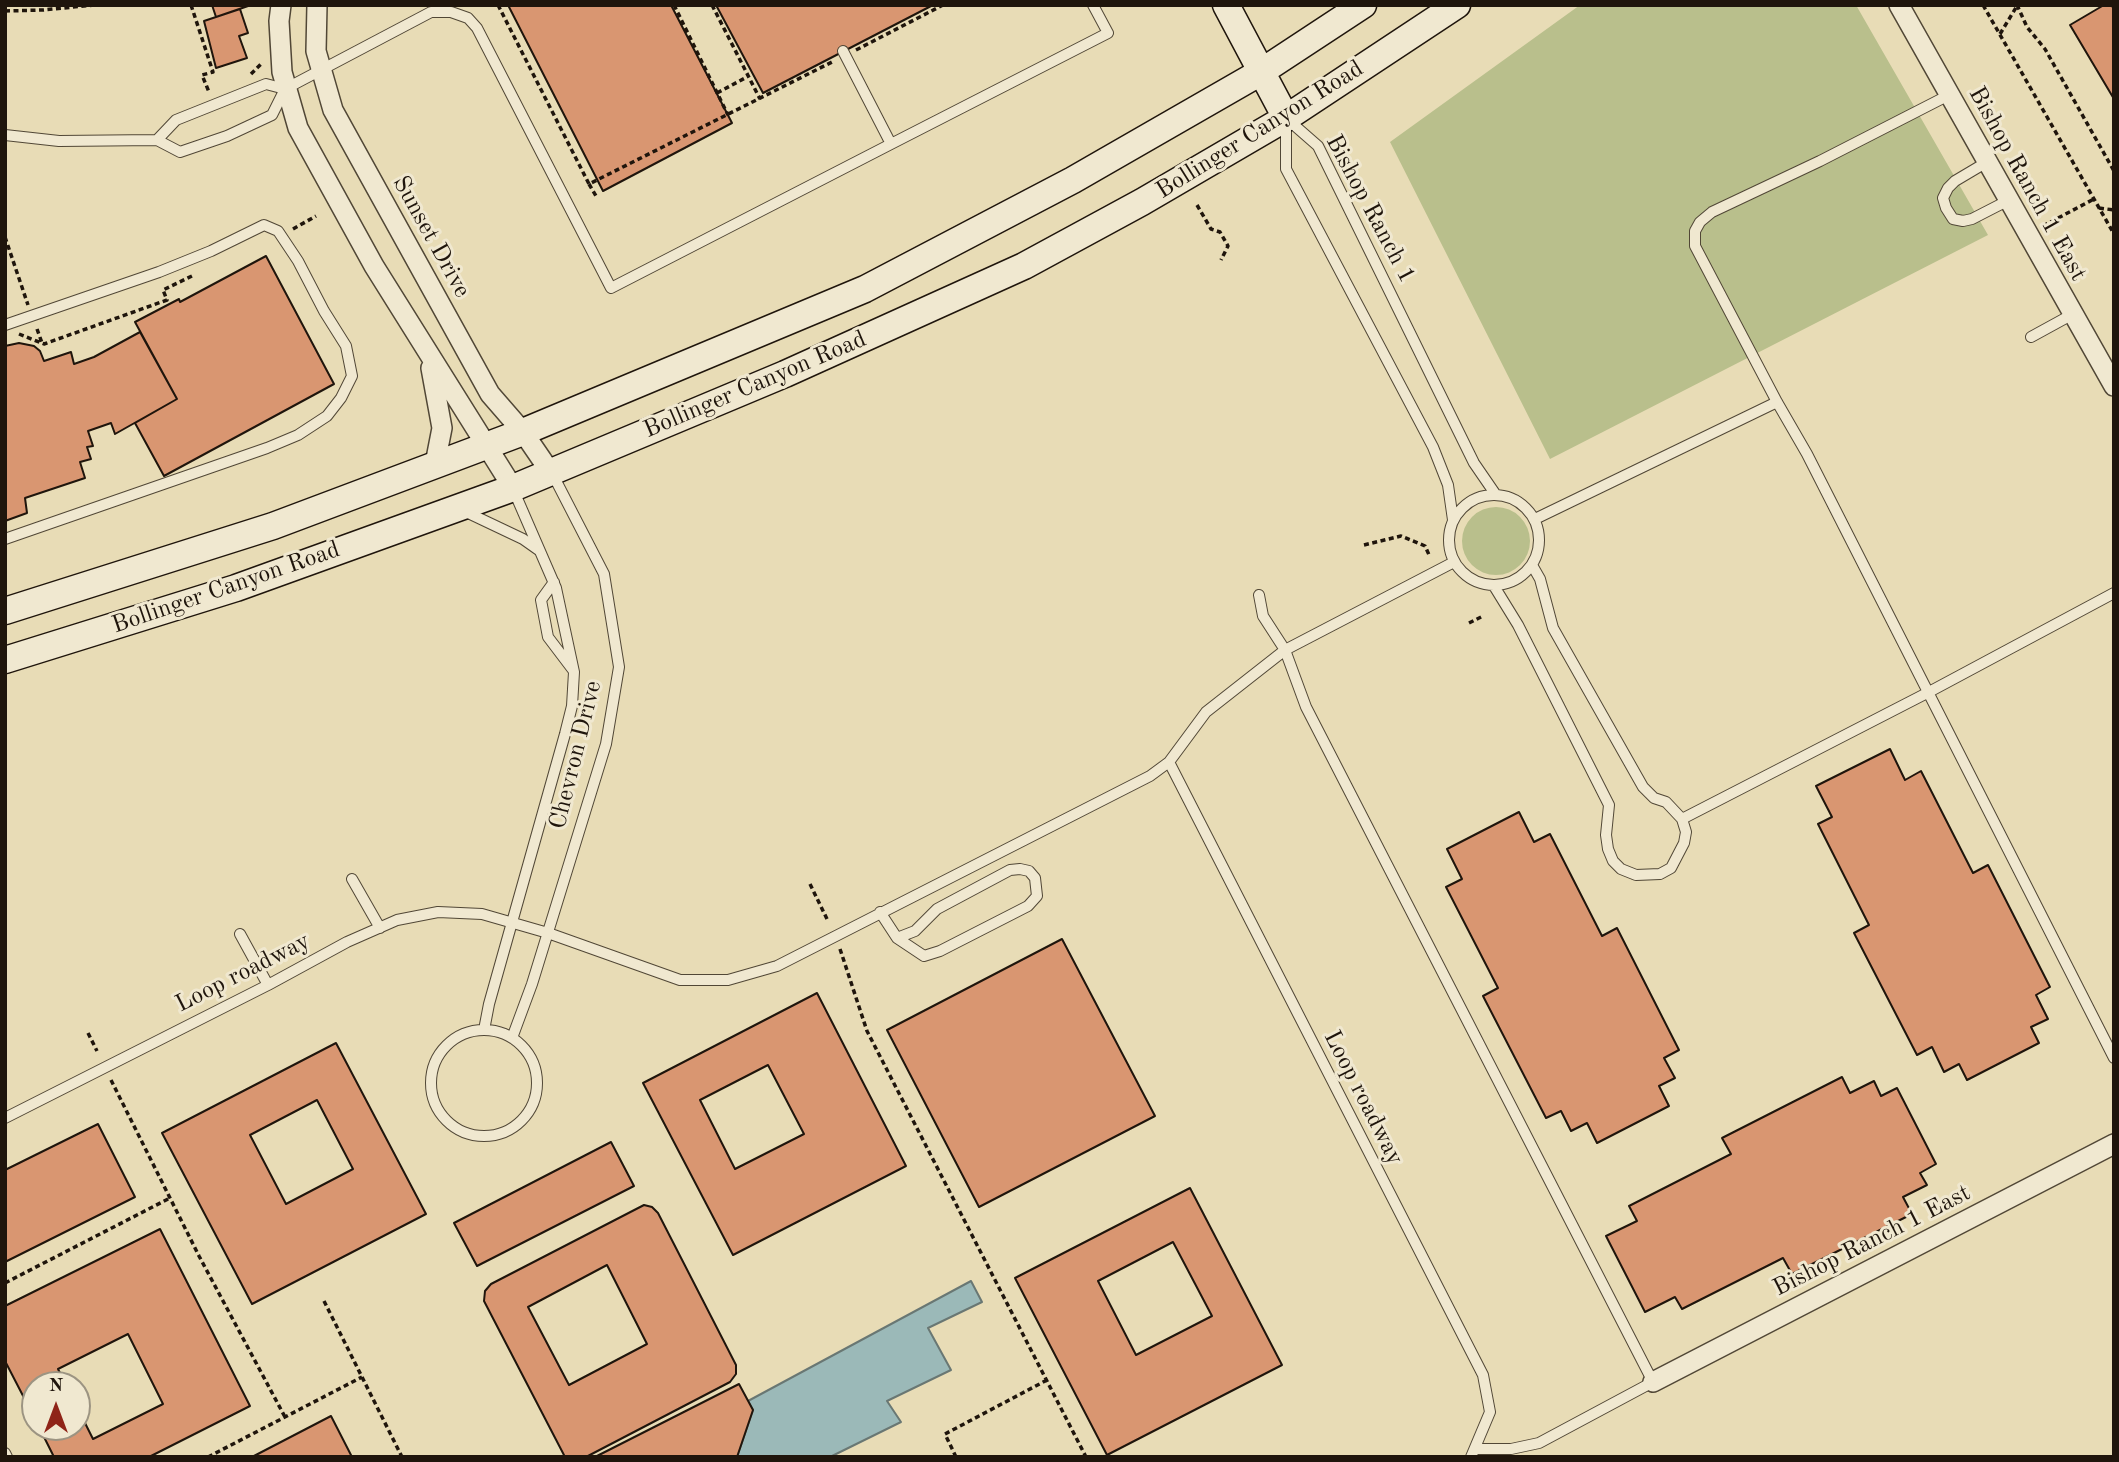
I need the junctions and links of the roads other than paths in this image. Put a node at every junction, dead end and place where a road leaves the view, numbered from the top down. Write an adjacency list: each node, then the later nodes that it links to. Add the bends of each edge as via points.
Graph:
1 (281, 5): 11 (street)
2 (317, 5): 9 (street, Sunset Drive)
3 (1093, 5): 16 (lane, via 1108,33)
4 (1226, 5): 10 (main road)
5 (1363, 5): 10 (main road, Bollinger Canyon Road)
6 (1457, 5): 13 (main road, Bollinger Canyon Road)
7 (1899, 5): 12 (street, Bishop Ranch 1 East)
8 (844, 53): 16 (lane)
9 (320, 70): 11 (lane); 16 (lane, via 431,12 468,18 611,288); 25 (street, Sunset Drive, via 333,110 490,394)
10 (1261, 72): 13 (main road); 25 (main road, Bollinger Canyon Road, via 1073,180 865,289)
11 (285, 89): 15 (lane, via 266,84 253,89 176,120); 15 (lane, via 272,115 227,136 180,152); 22 (street, via 298,128 374,266)
12 (1950, 95): 17 (street, Bishop Ranch 1 East); 24 (lane, via 1700,222 1695,246)
13 (1286, 118): 28 (main road, Bollinger Canyon Road, via 1024,267); 30 (lane, Bishop Ranch 1, via 1318,146 1474,463); 33 (lane, Bishop Ranch 1, via 1286,169 1433,447 1448,485)
14 (5, 135): 15 (lane, via 59,141)
15 (157, 140)
16 (891, 144)
17 (1987, 162): 18 (street, Bishop Ranch 1 East); 18 (lane, via 1948,188 1943,198 1946,208 1953,219 1963,221)
18 (2009, 201): 19 (street, Bishop Ranch 1 East)
19 (2073, 314): 21 (lane); 23 (street, Bishop Ranch 1 East)
20 (5, 324): 34 (lane, via 159,272 264,225 280,233 346,346 352,376 327,416 298,435)
21 (2031, 337)
22 (427, 350): 26 (street); 27 (street, via 442,428)
23 (2114, 386)
24 (1777, 402): 32 (lane); 46 (lane)
25 (523, 432): 26 (main road, Bollinger Canyon Road); 28 (street, Sunset Drive)
26 (487, 445): 27 (main road, Bollinger Canyon Road); 29 (street)
27 (435, 464): 42 (main road, Bollinger Canyon Road, via 273,526)
28 (551, 473): 29 (main road, Bollinger Canyon Road); 53 (lane, Chevron Drive, via 604,574 619,667 606,744)
29 (513, 488): 31 (main road, Bollinger Canyon Road); 35 (lane, Chevron Drive)
30 (1496, 495): 32 (lane, via 1517,501); 33 (lane, via 1466,504)
31 (457, 508): 35 (lane, via 523,539); 44 (main road, Bollinger Canyon Road, via 236,588)
32 (1535, 519): 37 (lane, via 1540,543)
33 (1453, 520): 36 (lane, via 1448,543)
34 (5, 539)
35 (543, 554): 38 (lane, Chevron Drive)
36 (1454, 562): 39 (lane, via 1467,577); 43 (lane)
37 (1532, 565): 39 (lane, via 1519,578); 48 (lane, via 1553,628 1643,788)
38 (554, 582): 45 (lane, Chevron Drive); 45 (lane, via 541,600 548,637)
39 (1494, 586): 48 (lane, via 1609,805 1606,835 1613,861 1636,875 1660,874 1671,868 1685,843)
40 (2114, 593): 46 (lane)
41 (1259, 594): 43 (lane, via 1263,616)
42 (5, 611)
43 (1285, 650): 47 (lane, via 1206,712); 62 (lane, via 1306,707)
44 (5, 660)
45 (574, 672): 51 (lane, Chevron Drive, via 572,706)
46 (1929, 692): 48 (lane); 59 (lane)
47 (1169, 762): 50 (lane, Loop roadway, via 1150,776); 63 (lane, Loop roadway, via 1483,1375 1490,1412)
48 (1682, 819)
49 (352, 879): 52 (lane)
50 (880, 912): 53 (lane, Loop roadway, via 776,967 728,980 680,980); 55 (lane)
51 (513, 922): 52 (lane, Loop roadway, via 482,914 438,912); 53 (lane, Loop roadway); 57 (lane, Chevron Drive)
52 (380, 928): 56 (lane, Loop roadway)
53 (548, 933): 58 (lane, Chevron Drive)
54 (240, 934): 56 (lane)
55 (897, 938): 55 (lane, via 925,956 940,951 1028,906 1037,896 1035,878 1030,872 1010,870 937,909 915,931)
56 (268, 985): 60 (lane, Loop roadway)
57 (484, 1030): 58 (lane); 58 (lane, via 466,1032 450,1041 431,1072 435,1107 460,1132 496,1136 513,1128 535,1101 534,1065)
58 (512, 1038)
59 (2114, 1058)
60 (5, 1118)
61 (2114, 1144): 62 (street, Bishop Ranch 1 East)
62 (1653, 1382): 63 (lane, via 1539,1443)
63 (1473, 1453)

